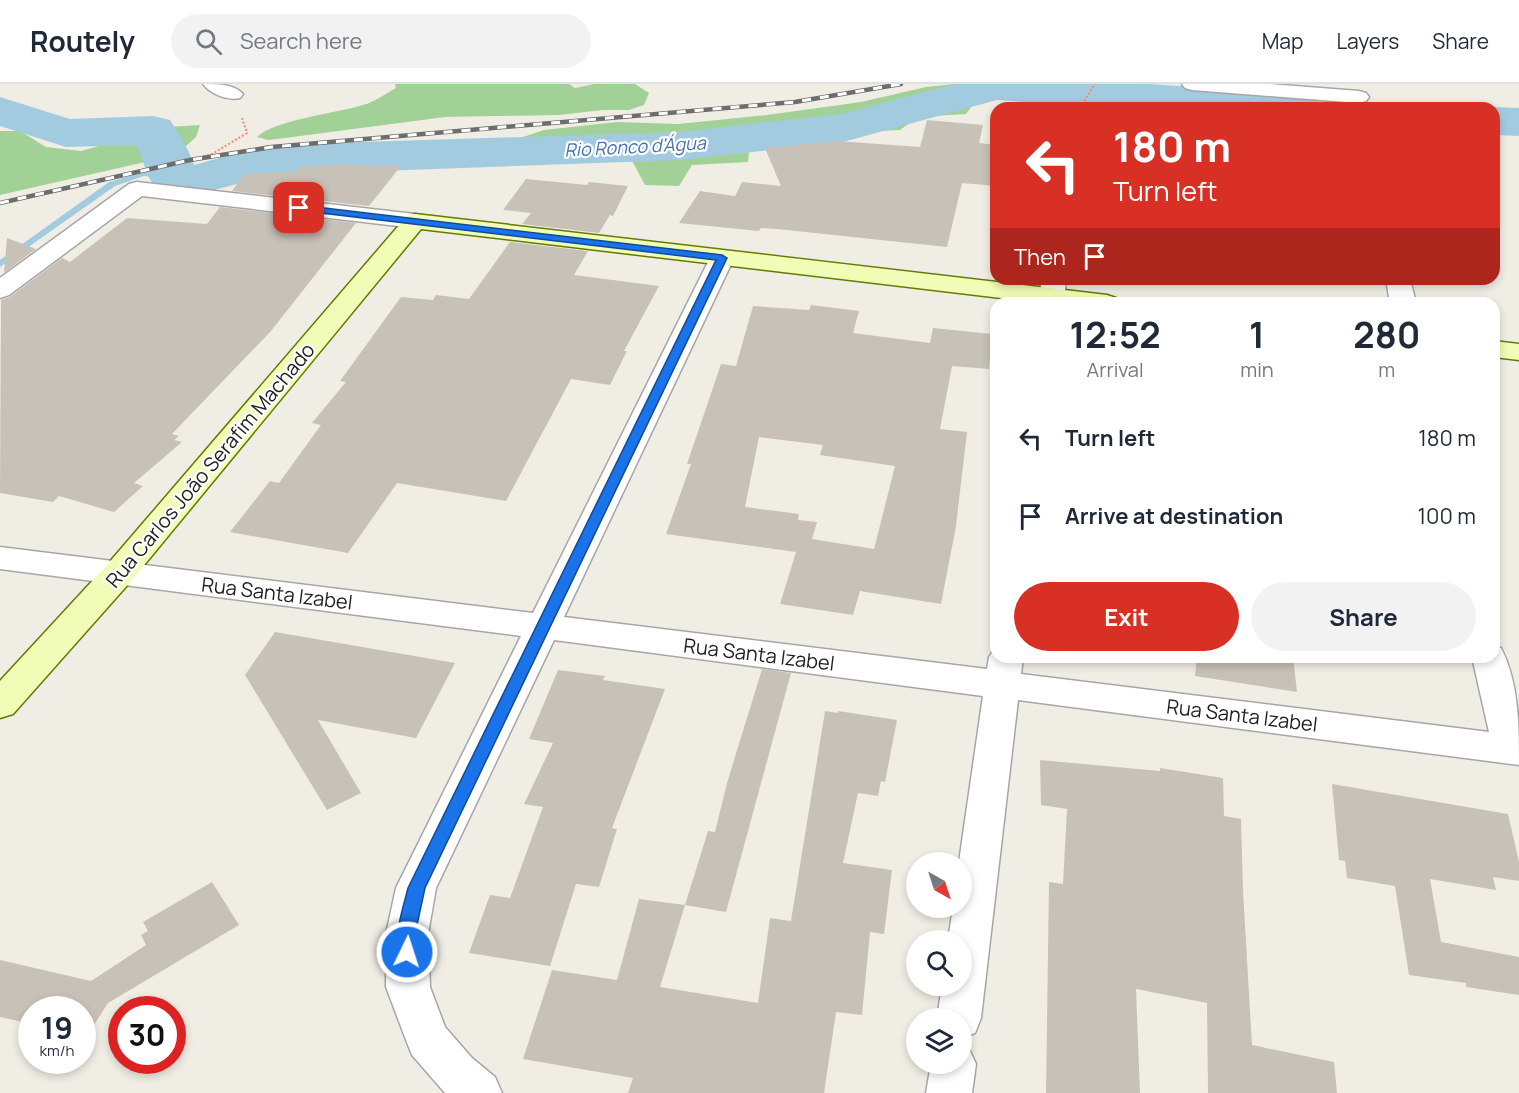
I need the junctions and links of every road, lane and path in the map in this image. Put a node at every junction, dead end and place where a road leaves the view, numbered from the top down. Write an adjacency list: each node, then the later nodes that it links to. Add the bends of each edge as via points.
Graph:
1 (213, 84): 4 (street)
2 (1192, 84): 5 (street)
3 (1095, 85): 6 (path)
4 (233, 94): 7 (path, via 248,133 212,154)
5 (1364, 98)
6 (1084, 102)
7 (172, 164)
8 (415, 221): 9 (street); 10 (street, via 137,189); 16 (street, Rua Carlos João Serafim Machado)
9 (722, 258): 11 (street); 17 (street)
10 (0, 290)
11 (1052, 293): 12 (street)
12 (1074, 297)
13 (1500, 350): 14 (street)
14 (1519, 352)
15 (0, 558): 16 (street, Rua Santa Izabel)
16 (119, 573): 17 (street, Rua Santa Izabel); 20 (street, Rua Carlos João Serafim Machado)
17 (544, 627): 19 (street, Rua Santa Izabel); 24 (street, via 416,888 406,934 408,987 428,1040)
18 (1491, 663): 21 (street)
19 (1004, 671): 21 (street, Rua Santa Izabel); 22 (street)
20 (0, 704)
21 (1515, 749)
22 (960, 1008)
23 (952, 1074): 25 (street)
24 (479, 1093)
25 (949, 1093)

